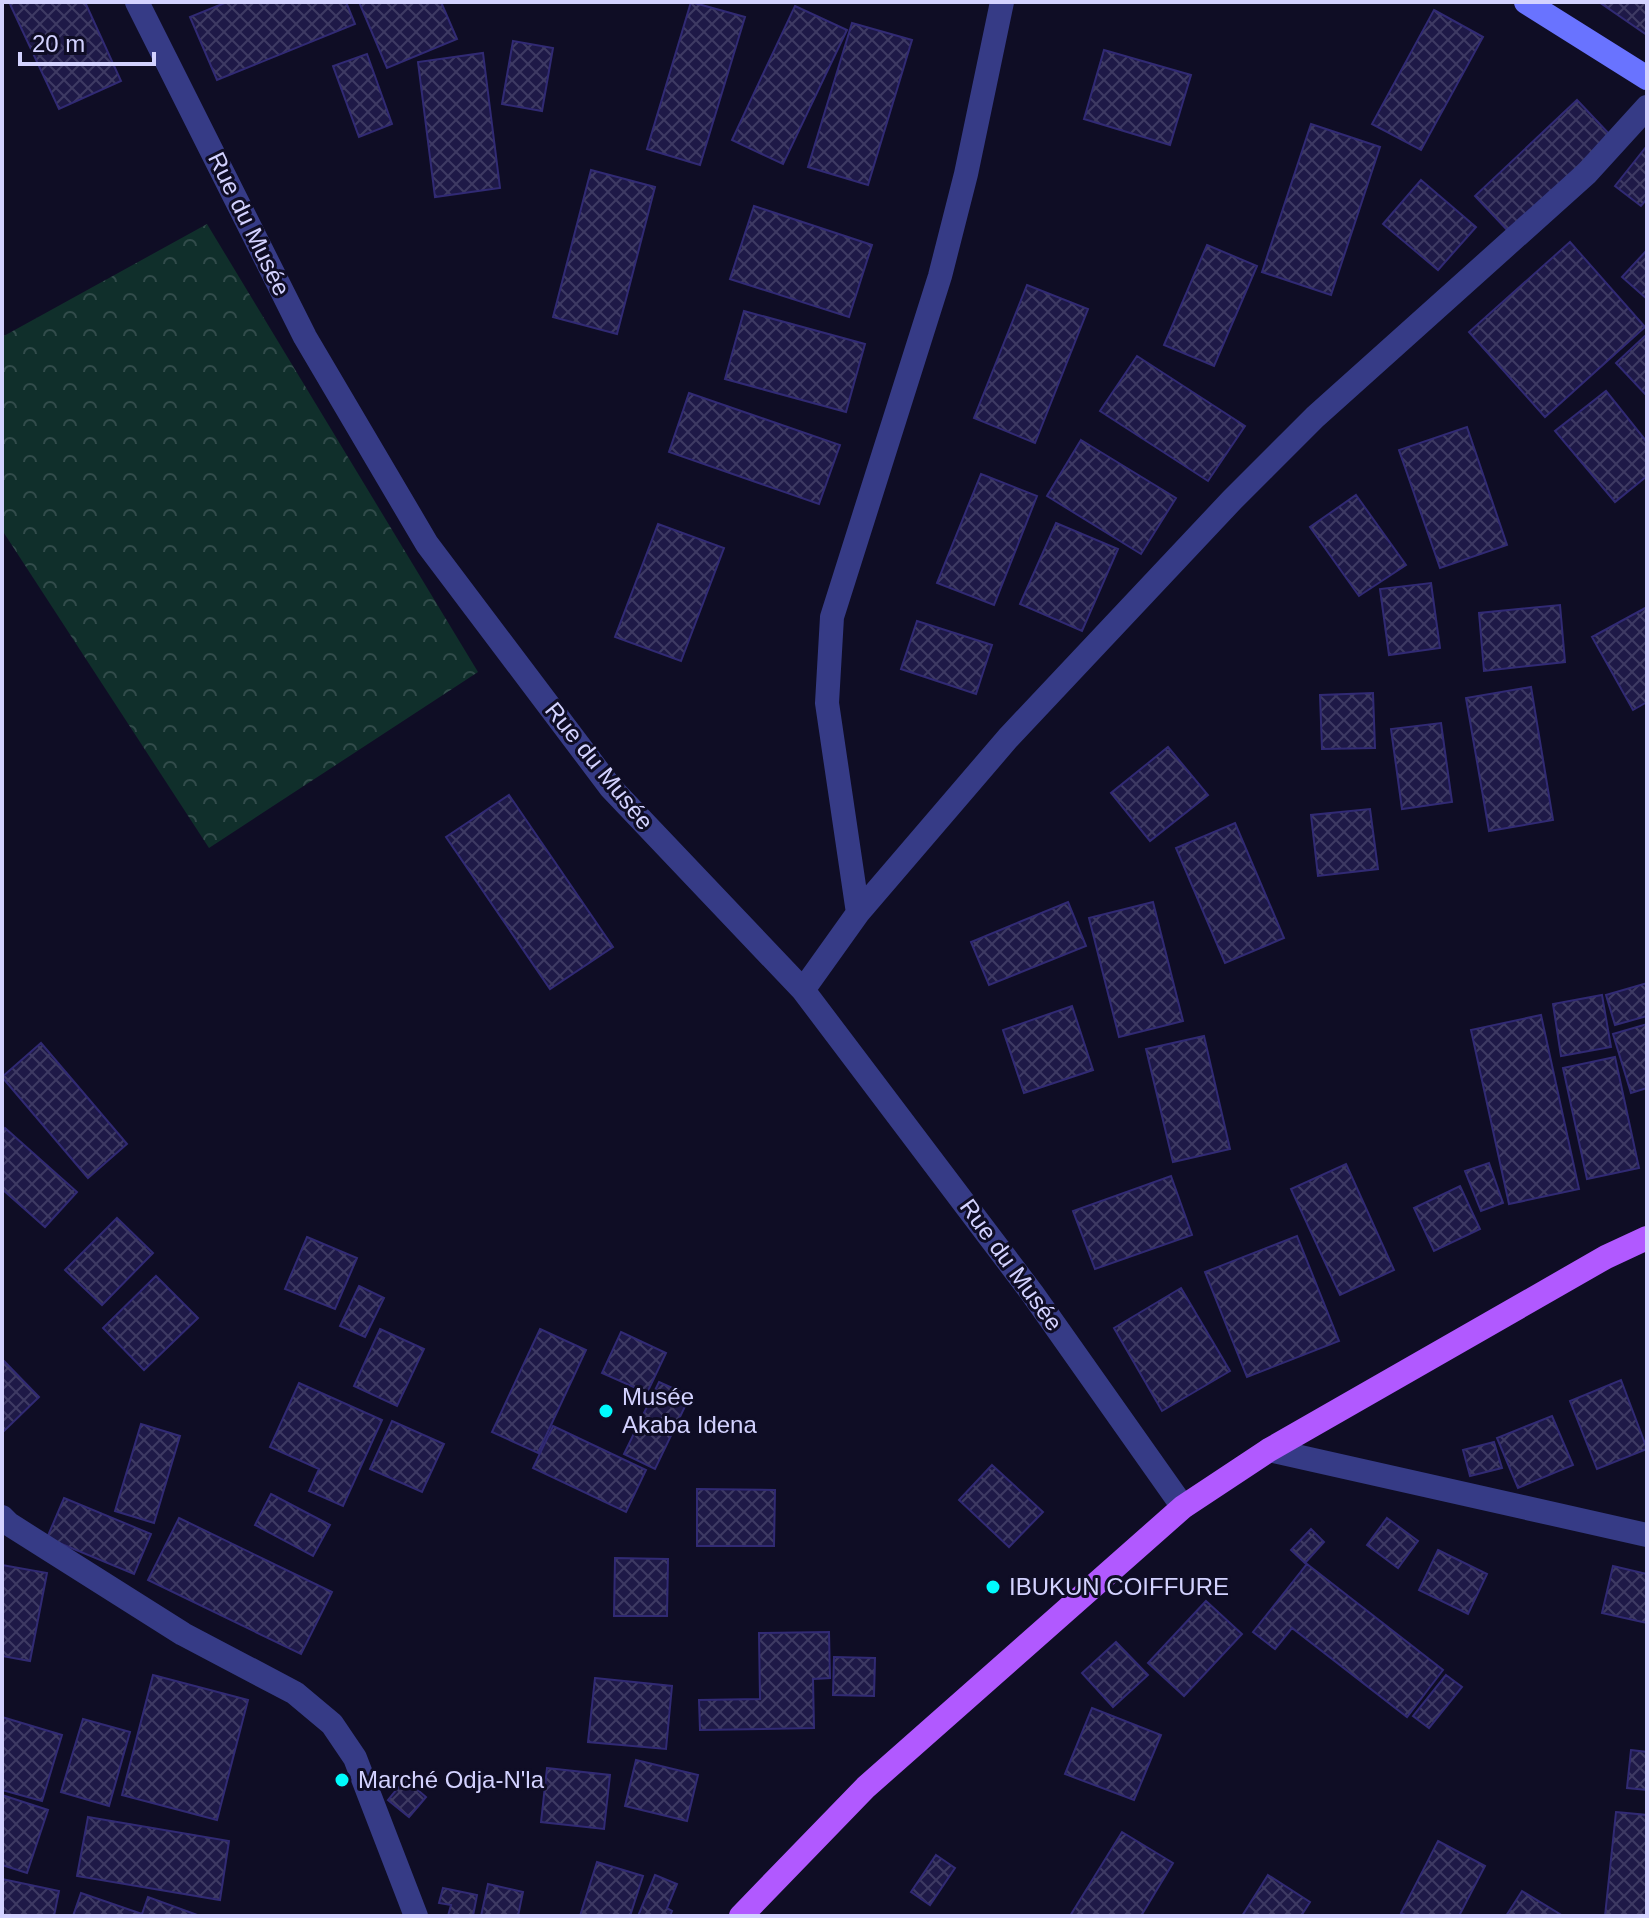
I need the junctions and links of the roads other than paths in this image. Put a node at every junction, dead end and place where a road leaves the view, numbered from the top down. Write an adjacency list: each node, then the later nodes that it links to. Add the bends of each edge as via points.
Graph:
1 (137, 2): 7 (street, Rue du Musée, via 305,337 427,544 611,788)
2 (1002, 2): 6 (street, via 940,276 832,617 827,703)
3 (1526, 2): 4 (street)
4 (1647, 78)
5 (1647, 107): 6 (street, via 1587,173 1315,417 1232,500 1008,738)
6 (858, 913): 7 (street)
7 (803, 990): 10 (street, Rue du Musée, via 1032,1293)
8 (1647, 1238): 9 (main road)
9 (1269, 1450): 10 (main road); 12 (street)
10 (1183, 1507): 14 (main road, via 866,1787)
11 (2, 1517): 13 (street, via 183,1634 295,1693 332,1724 355,1758)
12 (1647, 1535)
13 (416, 1916)
14 (741, 1916)

